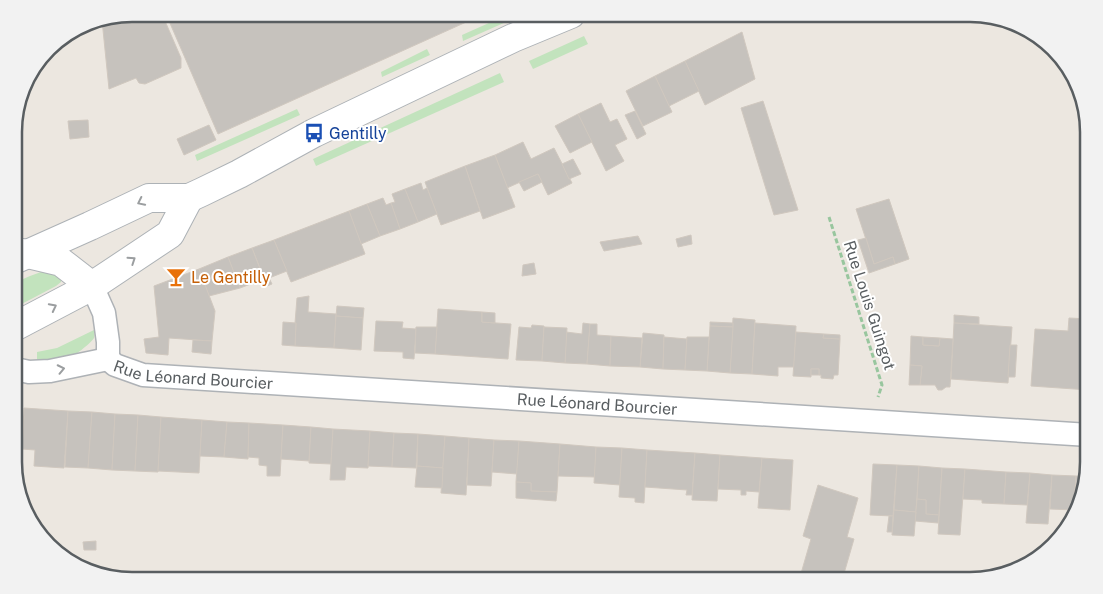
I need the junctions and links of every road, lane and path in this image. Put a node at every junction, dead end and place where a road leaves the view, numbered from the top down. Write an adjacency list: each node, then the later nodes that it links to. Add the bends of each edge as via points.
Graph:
1 (552, 22): 2 (main road, via 314,133 240,174)
2 (188, 198): 4 (main road, one-way to 4, via 149,198); 6 (main road, one-way to 2, via 170,234)
3 (829, 218): 10 (path, Rue Louis Guingot, via 882,384)
4 (23, 253)
5 (23, 256): 6 (main road, via 61,262)
6 (92, 286): 7 (main road, one-way to 6); 8 (street, via 104,313)
7 (22, 323)
8 (108, 359): 9 (street, one-way to 8, via 50,371); 11 (street, Rue Léonard Bourcier, via 115,365 143,374)
9 (22, 371)
10 (877, 400)
11 (1080, 434)

